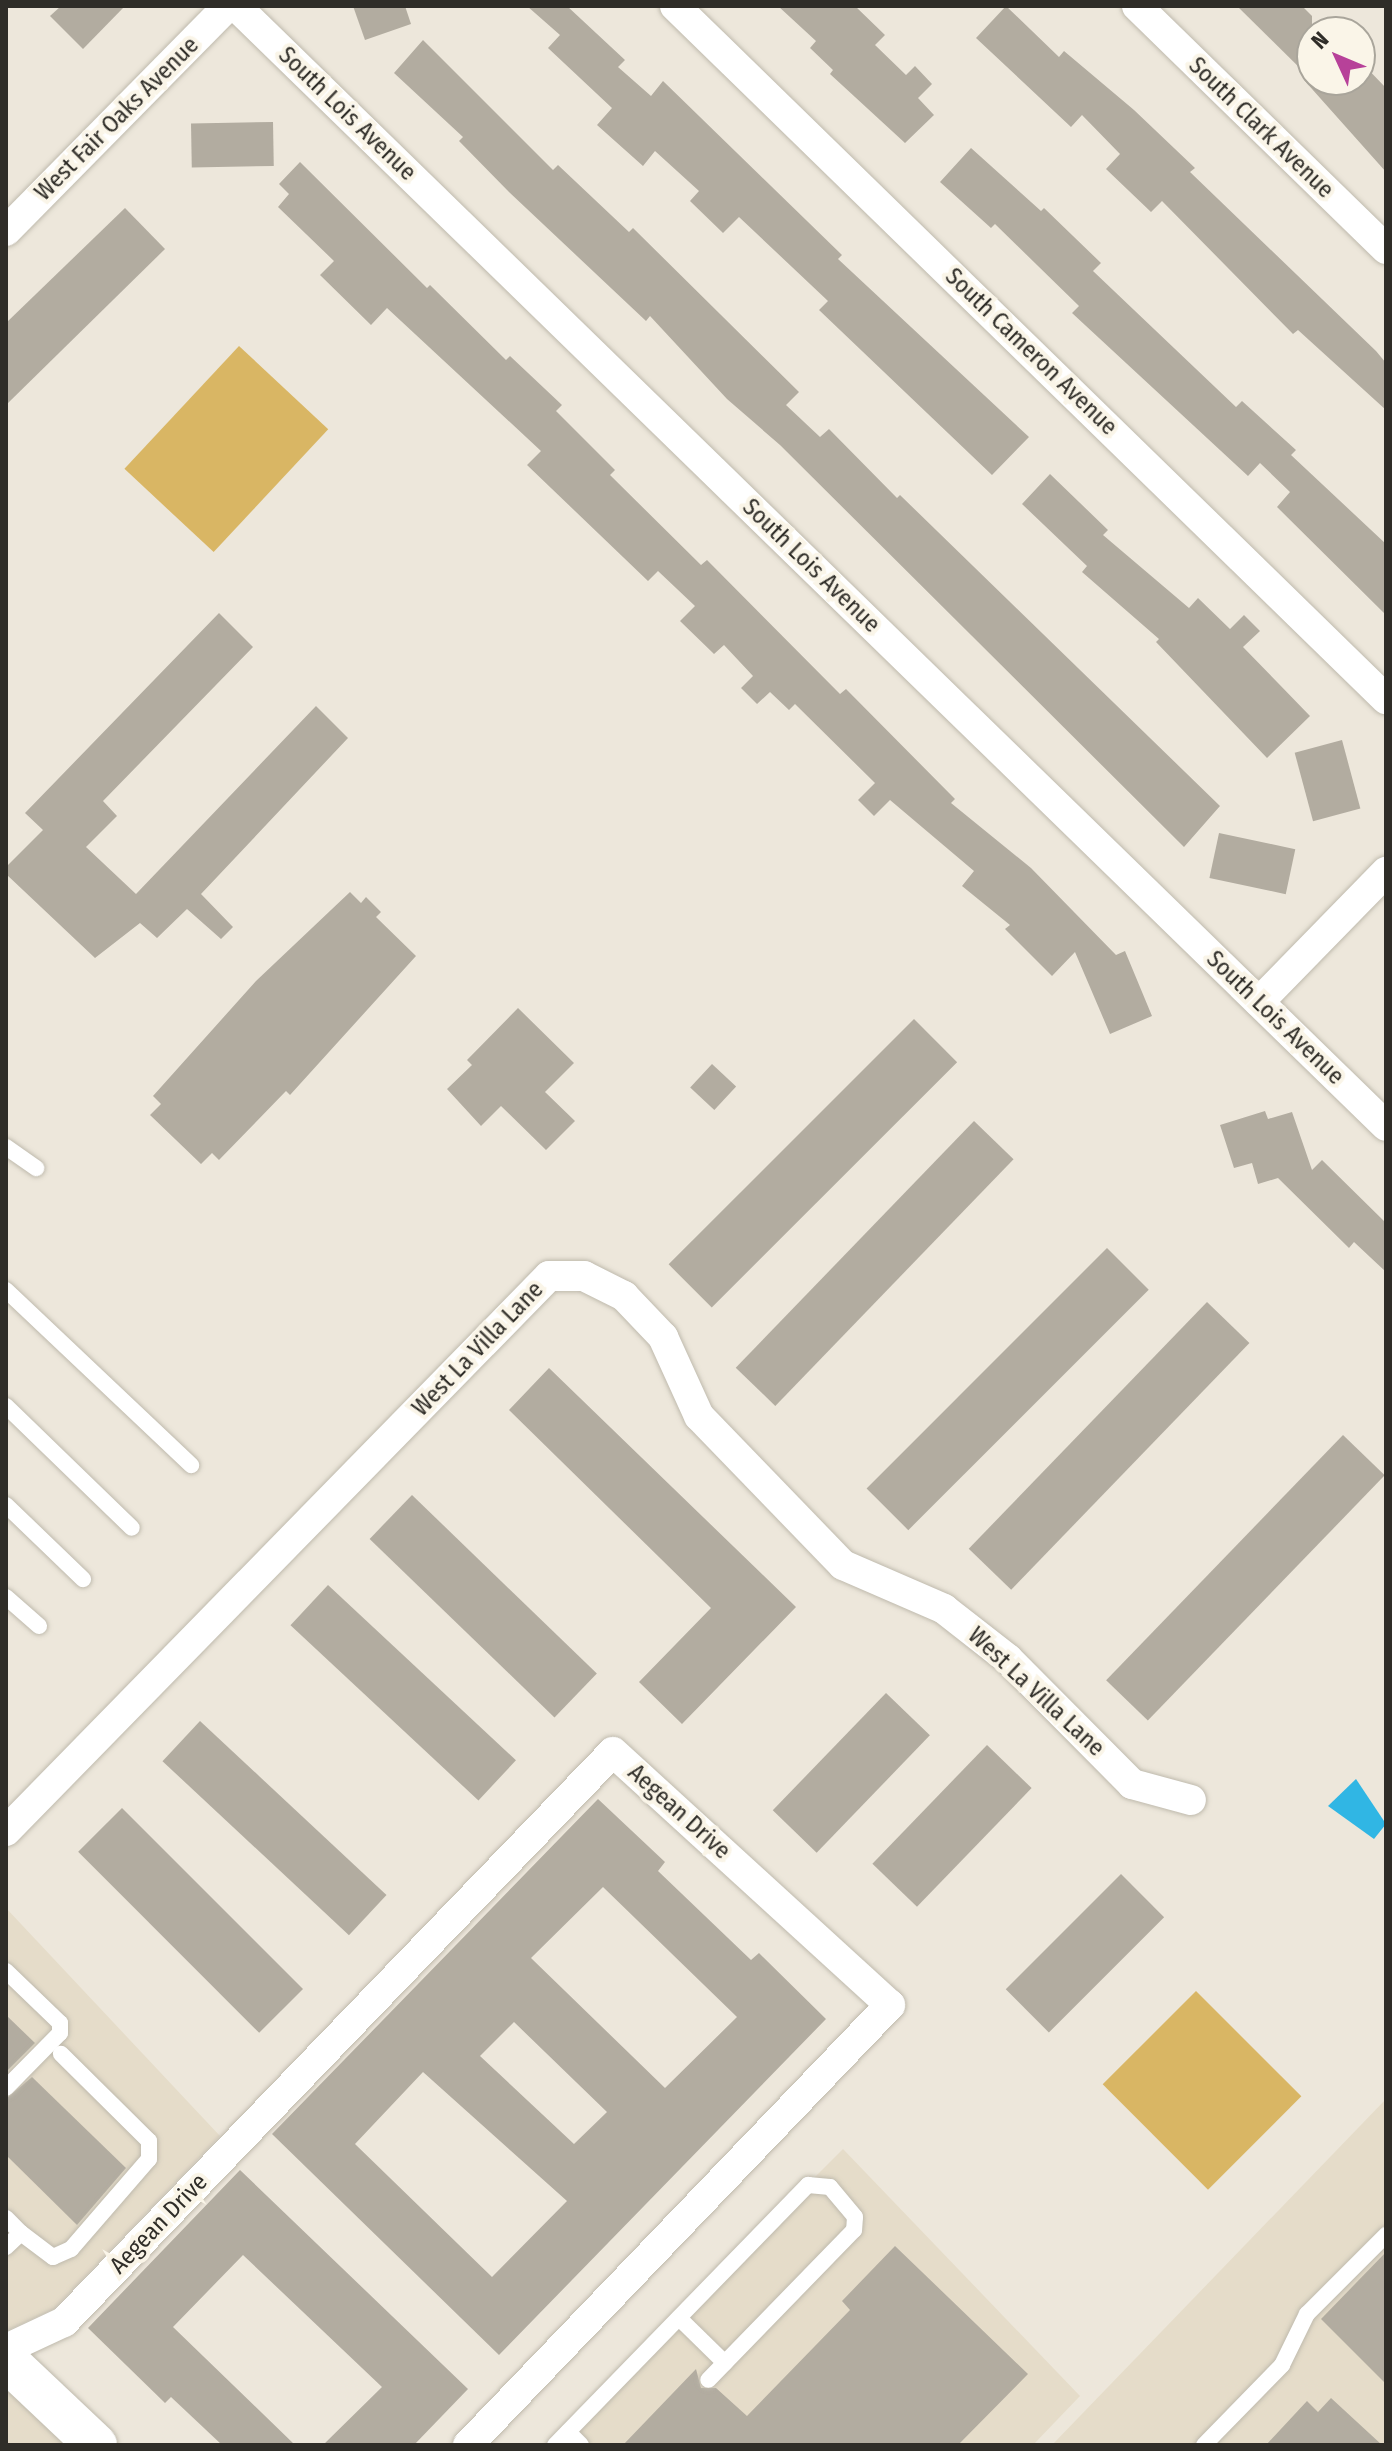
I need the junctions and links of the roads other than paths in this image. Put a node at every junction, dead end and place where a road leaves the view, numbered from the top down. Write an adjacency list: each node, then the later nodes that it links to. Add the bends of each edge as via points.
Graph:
1 (228, 6): 5 (street, West Fair Oaks Avenue)
2 (236, 6): 9 (street, South Lois Avenue)
3 (675, 6): 7 (street, South Cameron Avenue)
4 (1137, 6): 6 (street, South Clark Avenue)
5 (6, 231)
6 (1386, 249)
7 (1386, 699)
8 (1386, 872): 9 (street)
9 (1259, 1002): 10 (street, South Lois Avenue)
10 (1386, 1126)
11 (6, 1147): 12 (lane)
12 (36, 1168)
13 (6, 1290): 15 (lane)
14 (6, 1406): 17 (lane)
15 (191, 1465)
16 (6, 1505): 18 (lane)
17 (132, 1528)
18 (83, 1579)
19 (6, 1597): 20 (lane)
20 (39, 1626)
21 (1191, 1800): 22 (street, West La Villa Lane, via 1132,1784 1008,1659 944,1609 843,1565 699,1416 663,1337 624,1296 584,1276 549,1276)
22 (6, 1831)
23 (6, 1971): 25 (lane, via 60,2023 60,2033)
24 (61, 2054): 27 (lane, via 149,2141 149,2159 71,2249 53,2257)
25 (6, 2088)
26 (6, 2218): 27 (lane)
27 (21, 2233): 29 (lane)
28 (1386, 2235): 40 (lane, via 1307,2314 1282,2365)
29 (6, 2247)
30 (679, 2318): 33 (lane); 33 (lane, via 808,2185 830,2187 848,2206 854,2230); 35 (lane)
31 (6, 2349): 37 (street, Aegean Drive, via 64,2322 613,1752 890,2005)
32 (6, 2360): 36 (main road)
33 (725, 2363): 34 (lane)
34 (708, 2380)
35 (568, 2432): 38 (lane); 39 (lane)
36 (96, 2445)
37 (468, 2445)
38 (555, 2445)
39 (581, 2445)
40 (1204, 2445)

